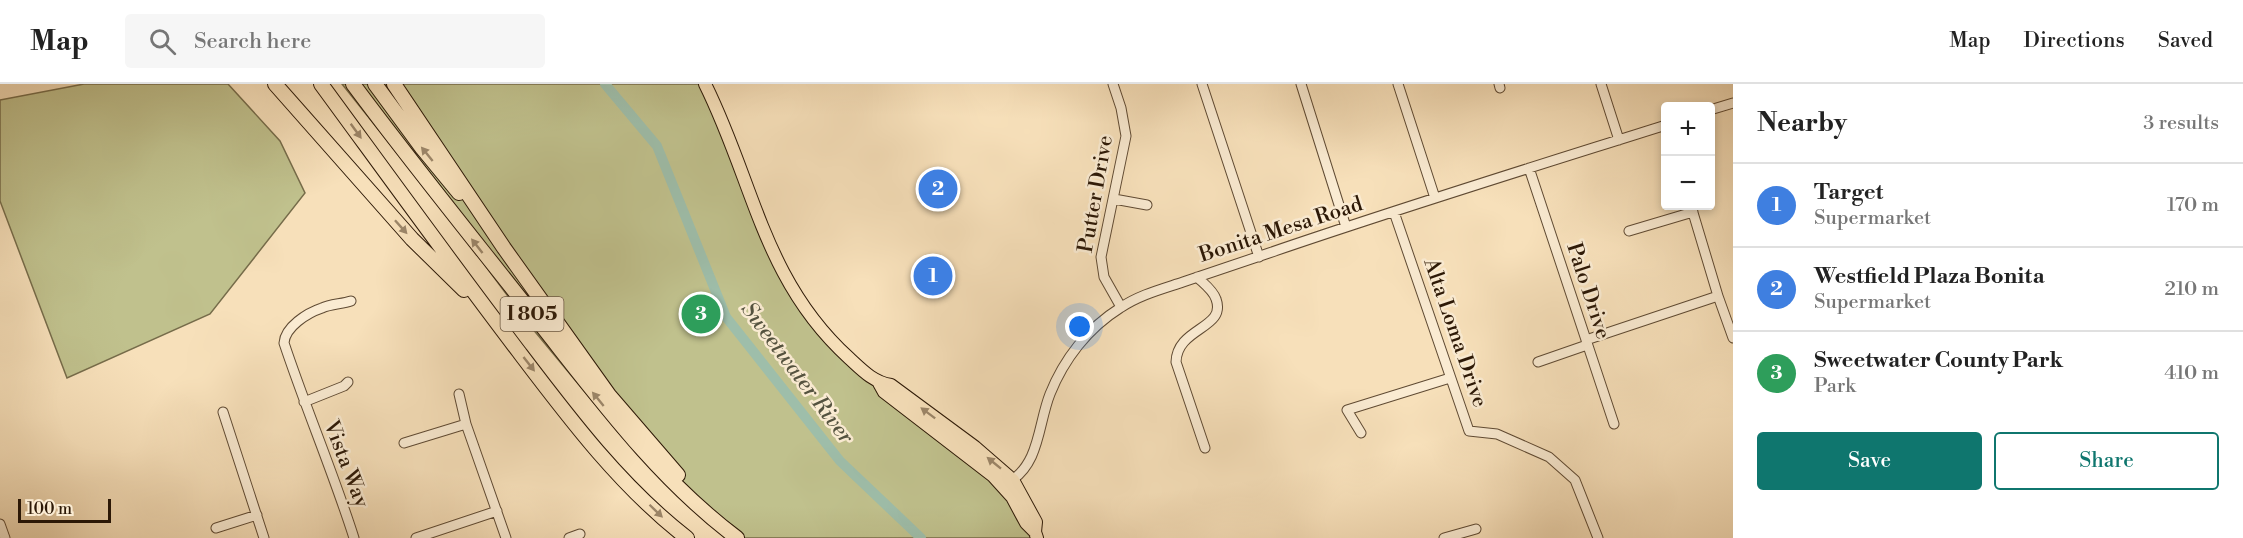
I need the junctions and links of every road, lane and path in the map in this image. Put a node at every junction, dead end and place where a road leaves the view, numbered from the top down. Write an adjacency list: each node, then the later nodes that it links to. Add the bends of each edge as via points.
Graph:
1 (275, 84): 31 (highway, one-way to 31, via 412,239)
2 (321, 84): 31 (highway, I 805, one-way to 31)
3 (353, 84): 52 (highway, I 805, one-way to 3, via 678,488 624,431)
4 (375, 84): 25 (highway, one-way to 4)
5 (394, 84): 25 (highway)
6 (705, 84): 45 (main road, via 721,115 782,272 816,324 884,392)
7 (1113, 84): 18 (street, Putter Drive, via 1126,136)
8 (1202, 84): 26 (street)
9 (1301, 84): 23 (street)
10 (1398, 84): 17 (street)
11 (1601, 84): 15 (street)
12 (1733, 103): 13 (street)
13 (1715, 108)
14 (1661, 128): 15 (street, Bonita Mesa Road)
15 (1619, 140): 16 (street, Bonita Mesa Road)
16 (1529, 168): 17 (street, Bonita Mesa Road); 33 (street, Palo Drive)
17 (1435, 198): 22 (street, Bonita Mesa Road)
18 (1114, 199): 19 (street); 30 (street, Putter Drive, via 1101,264 1106,282)
19 (1147, 205)
20 (1689, 210): 24 (street)
21 (1692, 210): 28 (street)
22 (1394, 212): 23 (street, Bonita Mesa Road); 35 (street, Alta Loma Drive)
23 (1346, 227): 26 (street, Bonita Mesa Road)
24 (1629, 231)
25 (504, 248): 52 (highway, via 622,411)
26 (1259, 257): 27 (street, Bonita Mesa Road)
27 (1197, 277): 30 (street, Bonita Mesa Road); 44 (street, via 1212,292 1217,308 1208,325 1182,342 1176,362)
28 (1718, 296): 32 (street); 33 (street)
29 (351, 302): 38 (street, Vista Way, via 322,308 285,334 284,343)
30 (1121, 307): 45 (street, Bonita Mesa Road, via 1095,326 1064,365 1050,394 1032,457)
31 (493, 318): 60 (highway, I 805, one-way to 60, via 579,429 636,492)
32 (1733, 338)
33 (1587, 343): 34 (street); 41 (street, Palo Drive)
34 (1538, 362)
35 (1450, 378): 42 (street, via 1347,410); 62 (street, Alta Loma Drive, via 1469,431 1497,434 1549,457 1575,480)
36 (348, 382): 38 (street)
37 (459, 394): 40 (street)
38 (304, 402): 56 (street, Vista Way)
39 (223, 412): 47 (street)
40 (466, 424): 43 (street); 46 (street)
41 (1614, 424)
42 (1361, 433)
43 (404, 443)
44 (1205, 448)
45 (1007, 483): 53 (main road, via 1036,522)
46 (497, 511): 57 (street); 58 (street)
47 (257, 515): 49 (street); 55 (street)
48 (0, 524): 54 (street)
49 (216, 528)
50 (1476, 529): 61 (street)
51 (580, 534): 59 (street)
52 (732, 534)
53 (1036, 535)
54 (5, 538)
55 (264, 538)
56 (354, 538)
57 (416, 538)
58 (506, 538)
59 (569, 538)
60 (687, 538)
61 (1444, 538)
62 (1598, 538)

